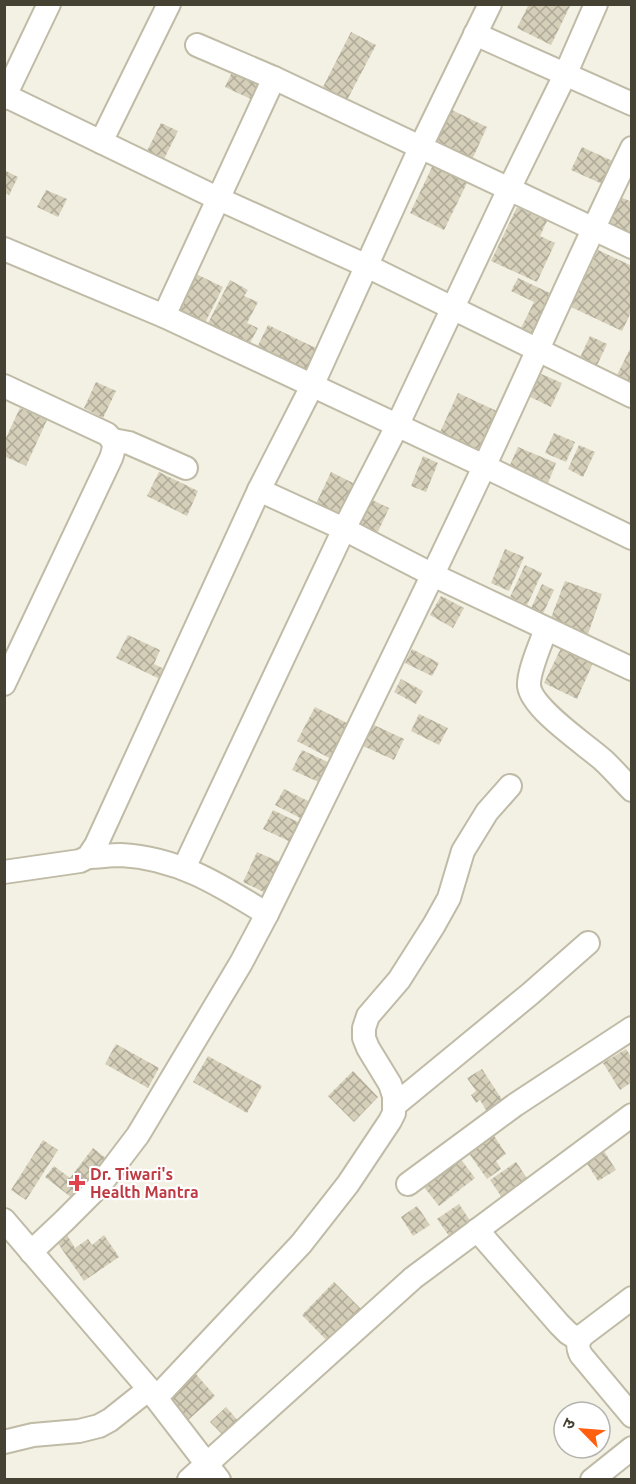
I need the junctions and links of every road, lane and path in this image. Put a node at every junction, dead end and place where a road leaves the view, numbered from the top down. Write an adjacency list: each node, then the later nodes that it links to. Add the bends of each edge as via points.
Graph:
1 (49, 4): 9 (street)
2 (170, 4): 11 (street)
3 (490, 4): 5 (street)
4 (596, 4): 7 (street)
5 (475, 34): 7 (street); 12 (street)
6 (197, 45): 8 (street)
7 (565, 75): 10 (street); 14 (street)
8 (273, 78): 12 (street); 15 (street)
9 (5, 96): 11 (street)
10 (632, 104)
11 (101, 142): 15 (street)
12 (420, 148): 14 (street); 19 (street)
13 (632, 148): 16 (street)
14 (509, 189): 16 (street); 20 (street)
15 (219, 199): 19 (street); 21 (street)
16 (592, 228): 17 (street); 22 (street)
17 (632, 247)
18 (4, 249): 21 (street)
19 (367, 266): 20 (street); 24 (street)
20 (453, 309): 22 (street); 26 (street)
21 (164, 316): 24 (street)
22 (537, 350): 25 (street); 28 (street)
23 (4, 386): 27 (street)
24 (312, 386): 26 (street); 30 (street)
25 (632, 396)
26 (397, 426): 28 (street); 31 (street)
27 (113, 440): 29 (street); 36 (street, via 111,458)
28 (484, 466): 32 (street); 33 (street)
29 (186, 468)
30 (259, 490): 31 (street); 39 (street)
31 (344, 529): 33 (street); 40 (street)
32 (632, 538)
33 (433, 575): 34 (street); 42 (street)
34 (546, 629): 35 (street); 38 (street, via 530,677 532,695)
35 (632, 669)
36 (4, 684)
37 (510, 786): 45 (street, via 487,812 464,851 449,898 434,926 399,980 368,1016 364,1038 390,1084)
38 (632, 790)
39 (88, 857): 40 (street, via 120,855); 41 (street, via 72,863)
40 (184, 868): 42 (street)
41 (4, 872)
42 (267, 914): 50 (street, via 138,1135 100,1185)
43 (588, 944): 45 (street)
44 (632, 1028): 47 (street, via 515,1105)
45 (395, 1105): 53 (street, via 380,1138 301,1244)
46 (632, 1115): 49 (street)
47 (408, 1184)
48 (4, 1220): 50 (street)
49 (477, 1230): 52 (street, via 559,1324); 57 (street, via 413,1278)
50 (31, 1252): 53 (street)
51 (632, 1298): 52 (street)
52 (579, 1340): 54 (street, via 581,1354)
53 (152, 1394): 55 (street, via 99,1426); 57 (street)
54 (632, 1416)
55 (4, 1442)
56 (632, 1448): 59 (street)
57 (212, 1471): 58 (street)
58 (189, 1479)
59 (592, 1479)

